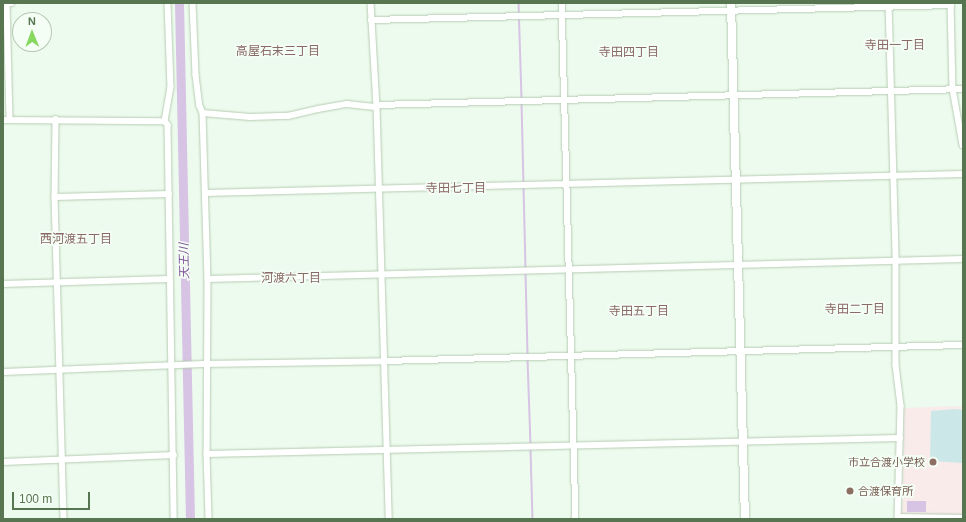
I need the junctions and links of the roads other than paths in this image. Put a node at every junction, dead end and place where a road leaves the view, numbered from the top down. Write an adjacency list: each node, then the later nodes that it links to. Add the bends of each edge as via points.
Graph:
1 (168, 3): 22 (street, via 171,87)
2 (193, 3): 18 (street, via 196,75 200,106)
3 (371, 3): 10 (street)
4 (562, 3): 9 (street)
5 (7, 4): 11 (street)
6 (951, 4): 7 (street); 12 (street)
7 (889, 5): 8 (street); 14 (street)
8 (731, 7): 9 (street); 15 (street)
9 (562, 15): 10 (street); 16 (street)
10 (371, 20): 17 (street)
11 (6, 58): 21 (street)
12 (952, 89): 13 (street); 14 (street); 23 (street)
13 (963, 89)
14 (892, 90): 15 (street); 25 (street)
15 (734, 95): 16 (street); 26 (street)
16 (564, 100): 17 (street); 27 (street)
17 (377, 106): 18 (street, via 347,104 288,116 250,117); 28 (street)
18 (204, 113): 29 (street)
19 (56, 119): 21 (street); 22 (street); 31 (street)
20 (3, 120): 21 (street)
21 (10, 120)
22 (165, 121): 30 (street, via 168,125)
23 (963, 145)
24 (963, 174): 25 (street)
25 (894, 175): 26 (street); 33 (street)
26 (736, 180): 27 (street); 34 (street)
27 (566, 184): 28 (street); 35 (street)
28 (380, 190): 29 (street); 36 (street)
29 (205, 193): 38 (street)
30 (169, 194): 31 (street); 37 (street)
31 (55, 197): 39 (street)
32 (963, 259): 33 (street)
33 (896, 260): 34 (street); 42 (street)
34 (738, 265): 35 (street); 43 (street)
35 (569, 269): 36 (street); 44 (street)
36 (382, 274): 38 (street); 45 (street)
37 (169, 279): 39 (street); 47 (street)
38 (208, 279): 46 (street)
39 (59, 282): 40 (street); 48 (street)
40 (3, 284)
41 (963, 345): 42 (street)
42 (896, 347): 43 (street); 50 (street, via 901,406)
43 (740, 352): 44 (street); 51 (street)
44 (572, 356): 45 (street); 52 (street)
45 (385, 361): 46 (street); 53 (street)
46 (205, 364): 47 (street); 54 (street)
47 (175, 365): 48 (street); 55 (street)
48 (60, 370): 49 (street); 56 (street)
49 (3, 372)
50 (900, 438): 51 (street); 58 (street)
51 (743, 441): 52 (street); 65 (street)
52 (574, 446): 53 (street); 64 (street)
53 (387, 451): 54 (street); 63 (street)
54 (207, 454): 62 (street)
55 (174, 455): 56 (street); 61 (street)
56 (62, 460): 57 (street); 60 (street)
57 (3, 462)
58 (899, 518): 59 (street)
59 (963, 518)
60 (64, 519)
61 (174, 519)
62 (209, 519)
63 (389, 519)
64 (576, 519)
65 (745, 519)

